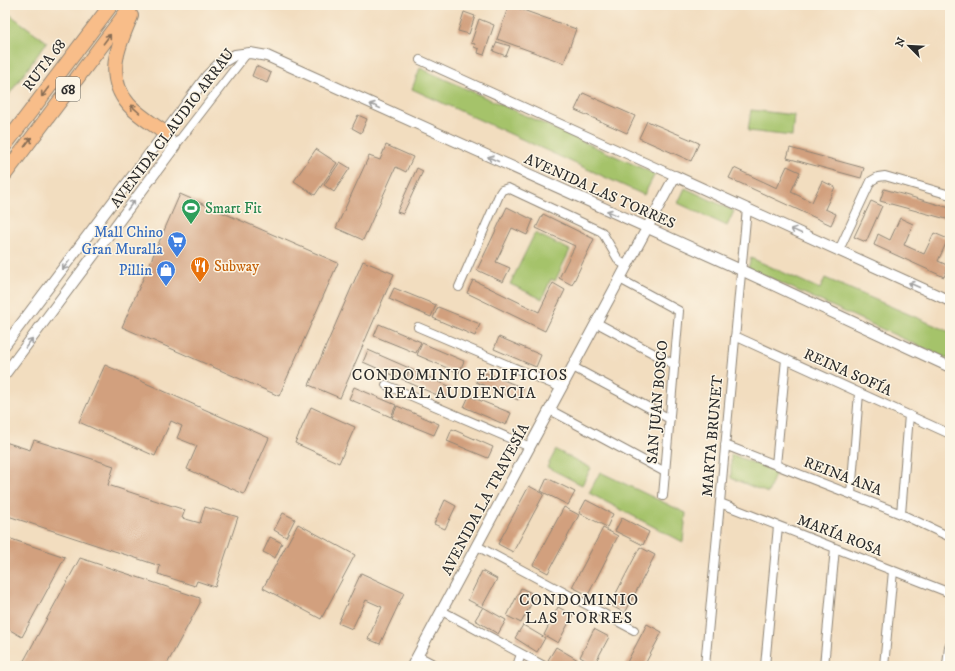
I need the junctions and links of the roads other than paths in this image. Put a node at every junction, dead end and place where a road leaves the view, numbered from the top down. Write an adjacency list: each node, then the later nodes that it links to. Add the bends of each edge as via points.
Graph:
1 (111, 5): 8 (highway, RUTA 68 / 68, one-way to 8)
2 (132, 5): 10 (highway, 68, one-way to 2)
3 (136, 5): 7 (highway, one-way to 3, via 129,104 117,80 115,66 118,48)
4 (247, 53): 5 (street, AVENIDA LAS TORRES); 9 (street, AVENIDA CLAUDIO ARRAU); 14 (street, AVENIDA LAS TORRES, one-way to 4, via 267,56)
5 (235, 55): 7 (street, AVENIDA CLAUDIO ARRAU, via 218,65 207,76)
6 (420, 60): 11 (street)
7 (165, 133): 9 (street); 24 (street, AVENIDA CLAUDIO ARRAU, one-way to 24)
8 (5, 145)
9 (175, 146): 29 (street, AVENIDA CLAUDIO ARRAU, one-way to 9)
10 (5, 174)
11 (674, 176): 13 (street); 14 (street, AVENIDA LA TRAVESÍA)
12 (950, 195): 15 (street, via 885,176 871,180)
13 (747, 208): 15 (street, one-way to 13); 17 (street, MARTA BRUNET)
14 (647, 229): 16 (street, AVENIDA LA TRAVESÍA); 17 (street, AVENIDA LAS TORRES)
15 (839, 250): 20 (street, one-way to 15)
16 (627, 266): 18 (street, AVENIDA LA TRAVESÍA); 19 (street, via 619,261 602,232 508,188 500,193)
17 (741, 270): 23 (street, MARTA BRUNET); 28 (street, AVENIDA LAS TORRES)
18 (620, 279): 21 (street, AVENIDA LA TRAVESÍA); 26 (street, SAN JUAN BOSCO, via 679,311)
19 (459, 287)
20 (950, 301)
21 (597, 323): 26 (street); 27 (street, AVENIDA LA TRAVESÍA)
22 (418, 327): 31 (street)
23 (735, 336): 25 (street, REINA SOFÍA); 37 (street, MARTA BRUNET)
24 (5, 345)
25 (786, 360): 32 (street, REINA SOFÍA); 39 (street)
26 (674, 365): 35 (street, SAN JUAN BOSCO)
27 (573, 367): 31 (street, AVENIDA LA TRAVESÍA); 35 (street)
28 (950, 367)
29 (5, 374)
30 (386, 385): 38 (street)
31 (562, 388): 33 (street, AVENIDA LA TRAVESÍA)
32 (859, 393): 34 (street, REINA SOFÍA); 41 (street)
33 (550, 410): 38 (street, AVENIDA LA TRAVESÍA); 40 (street)
34 (909, 415): 36 (street, REINA SOFÍA); 44 (street)
35 (670, 419): 40 (street, SAN JUAN BOSCO)
36 (950, 434)
37 (725, 444): 39 (street, REINA ANA); 43 (street, MARTA BRUNET)
38 (530, 447): 47 (street, AVENIDA LA TRAVESÍA)
39 (776, 465): 41 (street, REINA ANA)
40 (665, 472): 42 (street, SAN JUAN BOSCO)
41 (851, 494): 44 (street, REINA ANA)
42 (663, 496)
43 (720, 503): 45 (street, MARÍA ROSA); 60 (street, MARTA BRUNET)
44 (901, 514): 46 (street, REINA ANA)
45 (778, 526): 48 (street, MARÍA ROSA); 61 (street)
46 (950, 537)
47 (477, 546): 51 (street, AVENIDA LA TRAVESÍA); 52 (street)
48 (835, 548): 49 (street, MARÍA ROSA); 62 (street)
49 (893, 571): 50 (street, MARÍA ROSA); 63 (street)
50 (950, 593)
51 (442, 611): 54 (street); 55 (street, AVENIDA LA TRAVESÍA)
52 (634, 630)
53 (950, 647): 64 (street)
54 (521, 654): 58 (street); 59 (street)
55 (418, 656): 56 (street, AVENIDA LA TRAVESÍA); 57 (street)
56 (412, 666)
57 (437, 666)
58 (517, 666)
59 (544, 666)
60 (705, 666)
61 (764, 666)
62 (824, 666)
63 (884, 666)
64 (948, 666)

